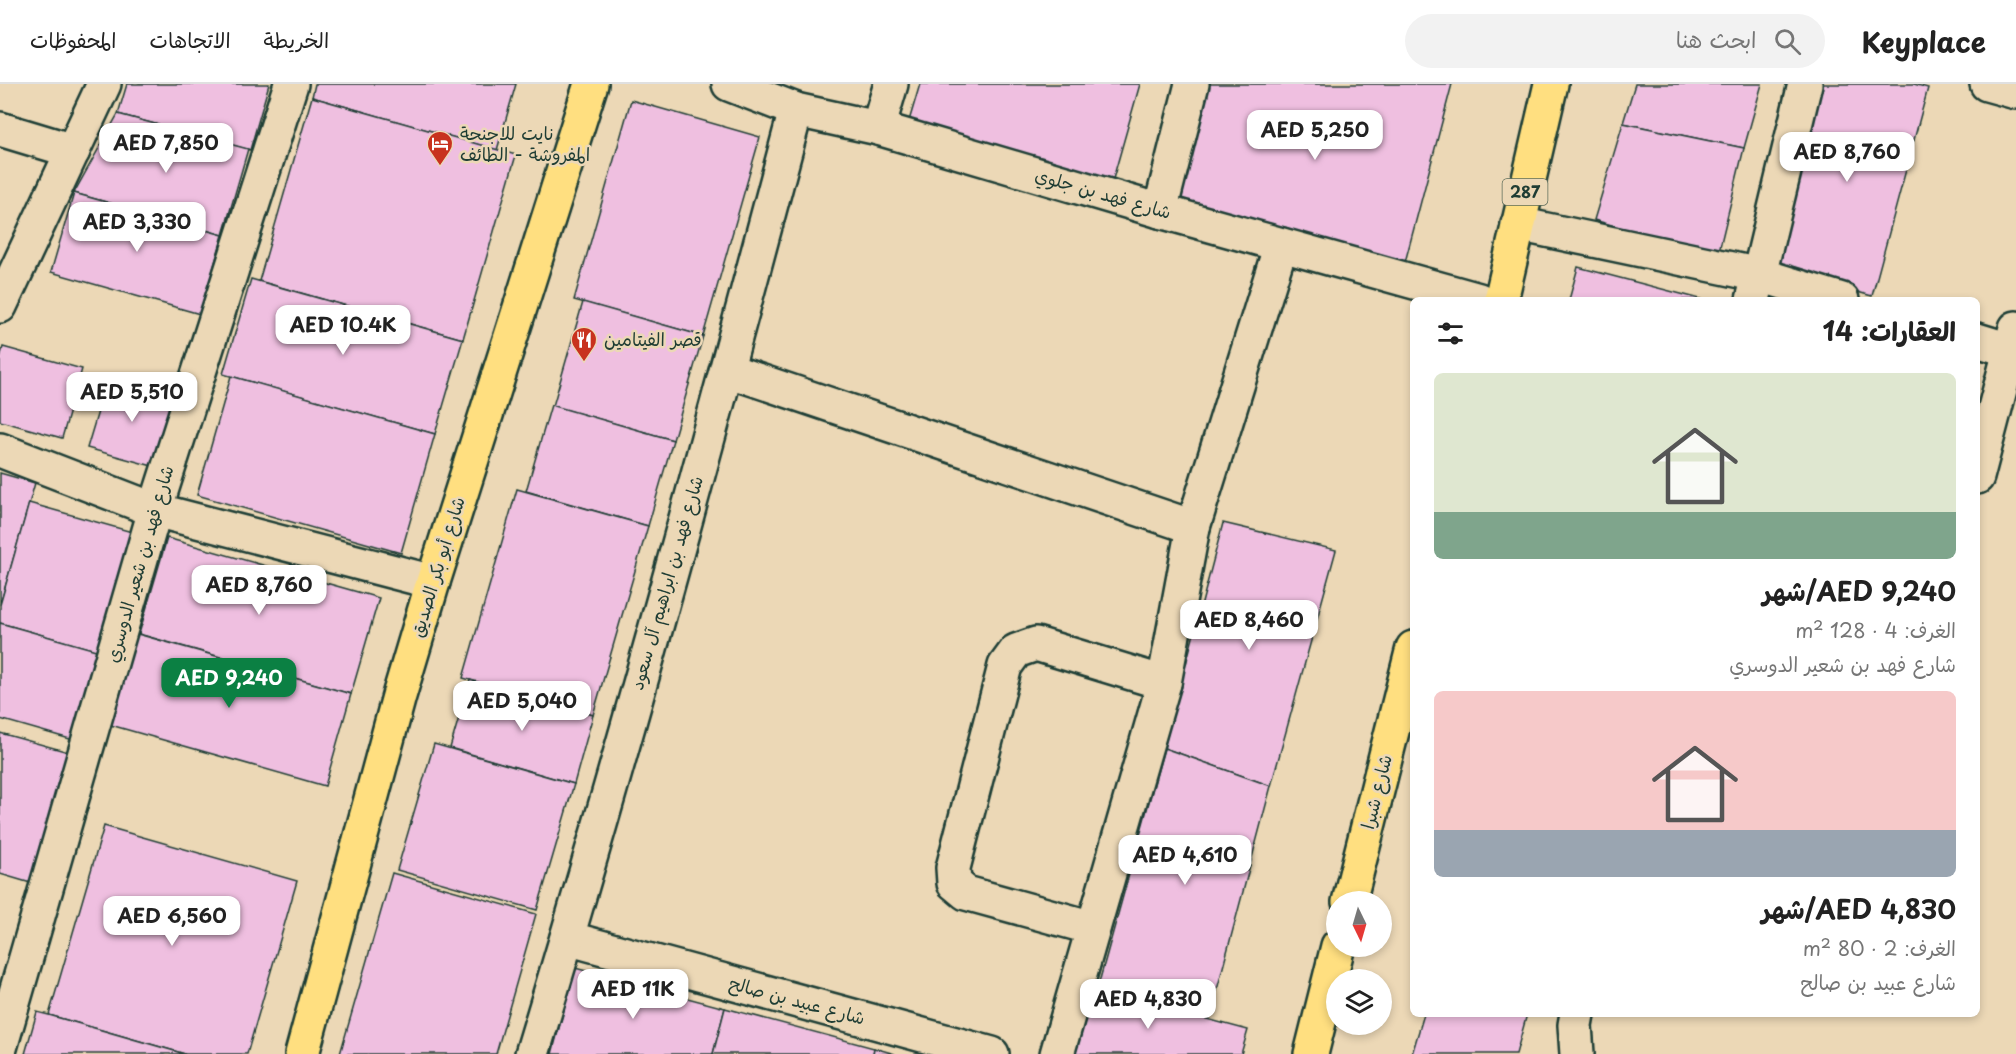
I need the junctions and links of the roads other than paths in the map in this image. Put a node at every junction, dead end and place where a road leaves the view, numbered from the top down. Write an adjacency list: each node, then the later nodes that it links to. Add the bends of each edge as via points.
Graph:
1 (104, 84): 14 (street)
2 (291, 84): 28 (street, شارع فهد بن شعير الدوسري)
3 (591, 84): 30 (main road, شارع أبو بكر الصديق)
4 (729, 84): 11 (street, شارع فهد بن جلوي)
5 (891, 84): 12 (street)
6 (1192, 84): 15 (street)
7 (1551, 84): 16 (main road, 287)
8 (1805, 84): 18 (street)
9 (1987, 84): 10 (street)
10 (2016, 93)
11 (796, 110): 12 (street, شارع فهد بن جلوي); 25 (street, شارع فهد بن ابراهيم آل سعود)
12 (878, 128): 15 (street, شارع فهد بن جلوي)
13 (0, 129): 14 (street)
14 (73, 152): 22 (street)
15 (1160, 211): 17 (street, شارع فهد بن جلوي)
16 (1518, 224): 18 (street); 20 (main road, 287)
17 (1281, 245): 19 (street, شارع فهد بن جلوي); 29 (street)
18 (1756, 288): 21 (street)
19 (1468, 297)
20 (1502, 297)
21 (1820, 297)
22 (0, 306)
23 (1980, 340): 24 (street)
24 (2014, 343): 27 (street)
25 (727, 370): 29 (street); 35 (street, شارع فهد بن ابراهيم آل سعود)
26 (0, 450): 28 (street)
27 (1980, 466)
28 (154, 510): 30 (street); 38 (street, شارع فهد بن شعير الدوسري)
29 (1193, 527): 32 (street)
30 (433, 582): 39 (main road, شارع أبو بكر الصديق)
31 (1410, 660): 33 (main road, شارع شبرا)
32 (1164, 683): 34 (street); 34 (street, via 1036,644 1016,651 1005,666 953,868 954,883 966,893)
33 (1352, 891)
34 (1094, 928): 42 (street)
35 (567, 938): 40 (street, شارع فهد بن ابراهيم آل سعود); 41 (street, شارع عبيد بن صالح)
36 (1335, 957): 43 (main road)
37 (1576, 1017): 44 (street)
38 (0, 1048)
39 (302, 1054)
40 (532, 1054)
41 (992, 1054)
42 (1057, 1054)
43 (1311, 1054)
44 (1577, 1054)

